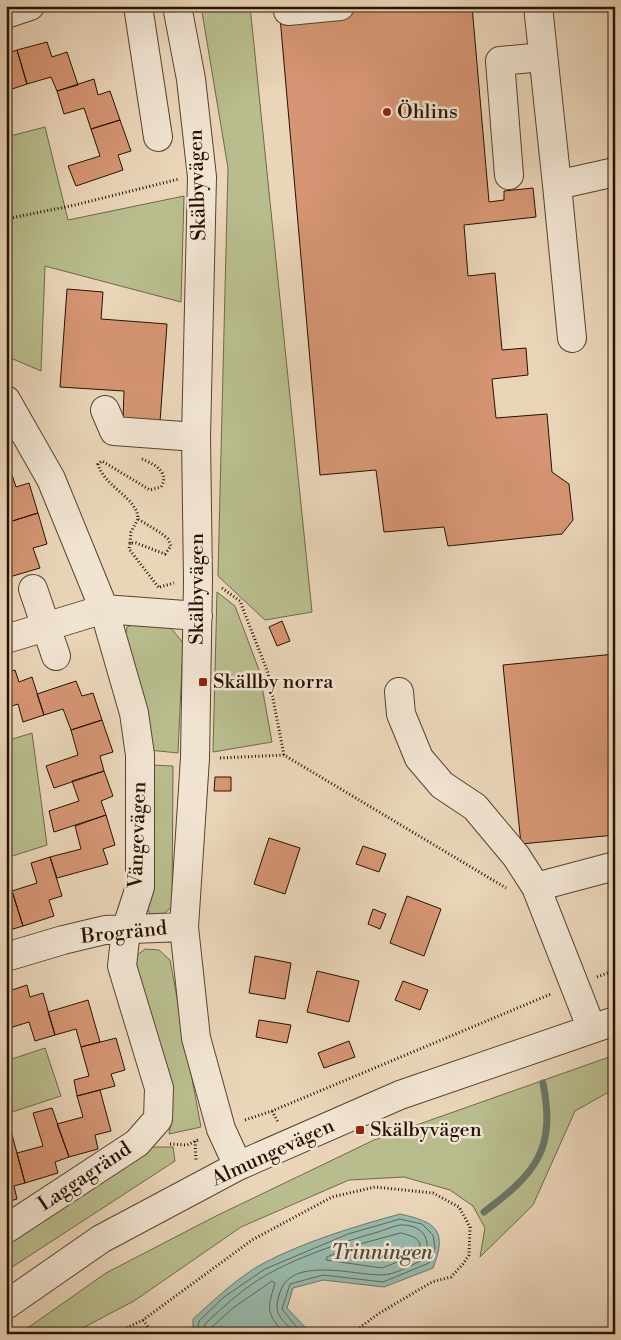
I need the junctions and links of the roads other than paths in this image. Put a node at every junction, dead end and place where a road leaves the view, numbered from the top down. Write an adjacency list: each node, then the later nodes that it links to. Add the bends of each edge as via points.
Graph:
1 (30, 6): 7 (street)
2 (138, 6): 9 (street)
3 (177, 6): 16 (street, Skälbyvägen, via 191,79 202,177)
4 (340, 6): 6 (street)
5 (538, 6): 8 (street)
6 (288, 11)
7 (6, 14)
8 (543, 57): 11 (street, via 500,60); 12 (street)
9 (158, 137)
10 (615, 172): 12 (street)
11 (509, 175)
12 (557, 185): 13 (street)
13 (572, 338)
14 (6, 400): 18 (street, Vängevägen, via 51,479)
15 (105, 410): 16 (street, via 114,431)
16 (196, 436): 19 (street, Skälbyvägen)
17 (33, 589): 20 (street)
18 (104, 609): 19 (street); 20 (street); 27 (street, Vängevägen, via 134,713 140,756 140,887)
19 (198, 616): 26 (street, Skälbyvägen)
20 (46, 627): 21 (street); 22 (street)
21 (6, 639)
22 (56, 656)
23 (399, 692): 25 (street, via 401,714 419,758 442,785 475,807 516,856)
24 (615, 866): 25 (street)
25 (524, 891): 29 (street, via 562,989)
26 (184, 927): 27 (street, Brogränd); 31 (street, Skälbyvägen, via 196,1038 221,1129)
27 (126, 930): 28 (street, Brogränd, via 105,930); 30 (street, Vängevägen, via 122,966 159,1088)
28 (6, 957)
29 (603, 1024): 31 (street, Almungevägen, via 400,1095)
30 (158, 1119): 32 (street, Laggagränd, via 136,1143)
31 (238, 1166): 33 (street, Almungevägen, via 101,1239)
32 (6, 1229)
33 (6, 1305)

